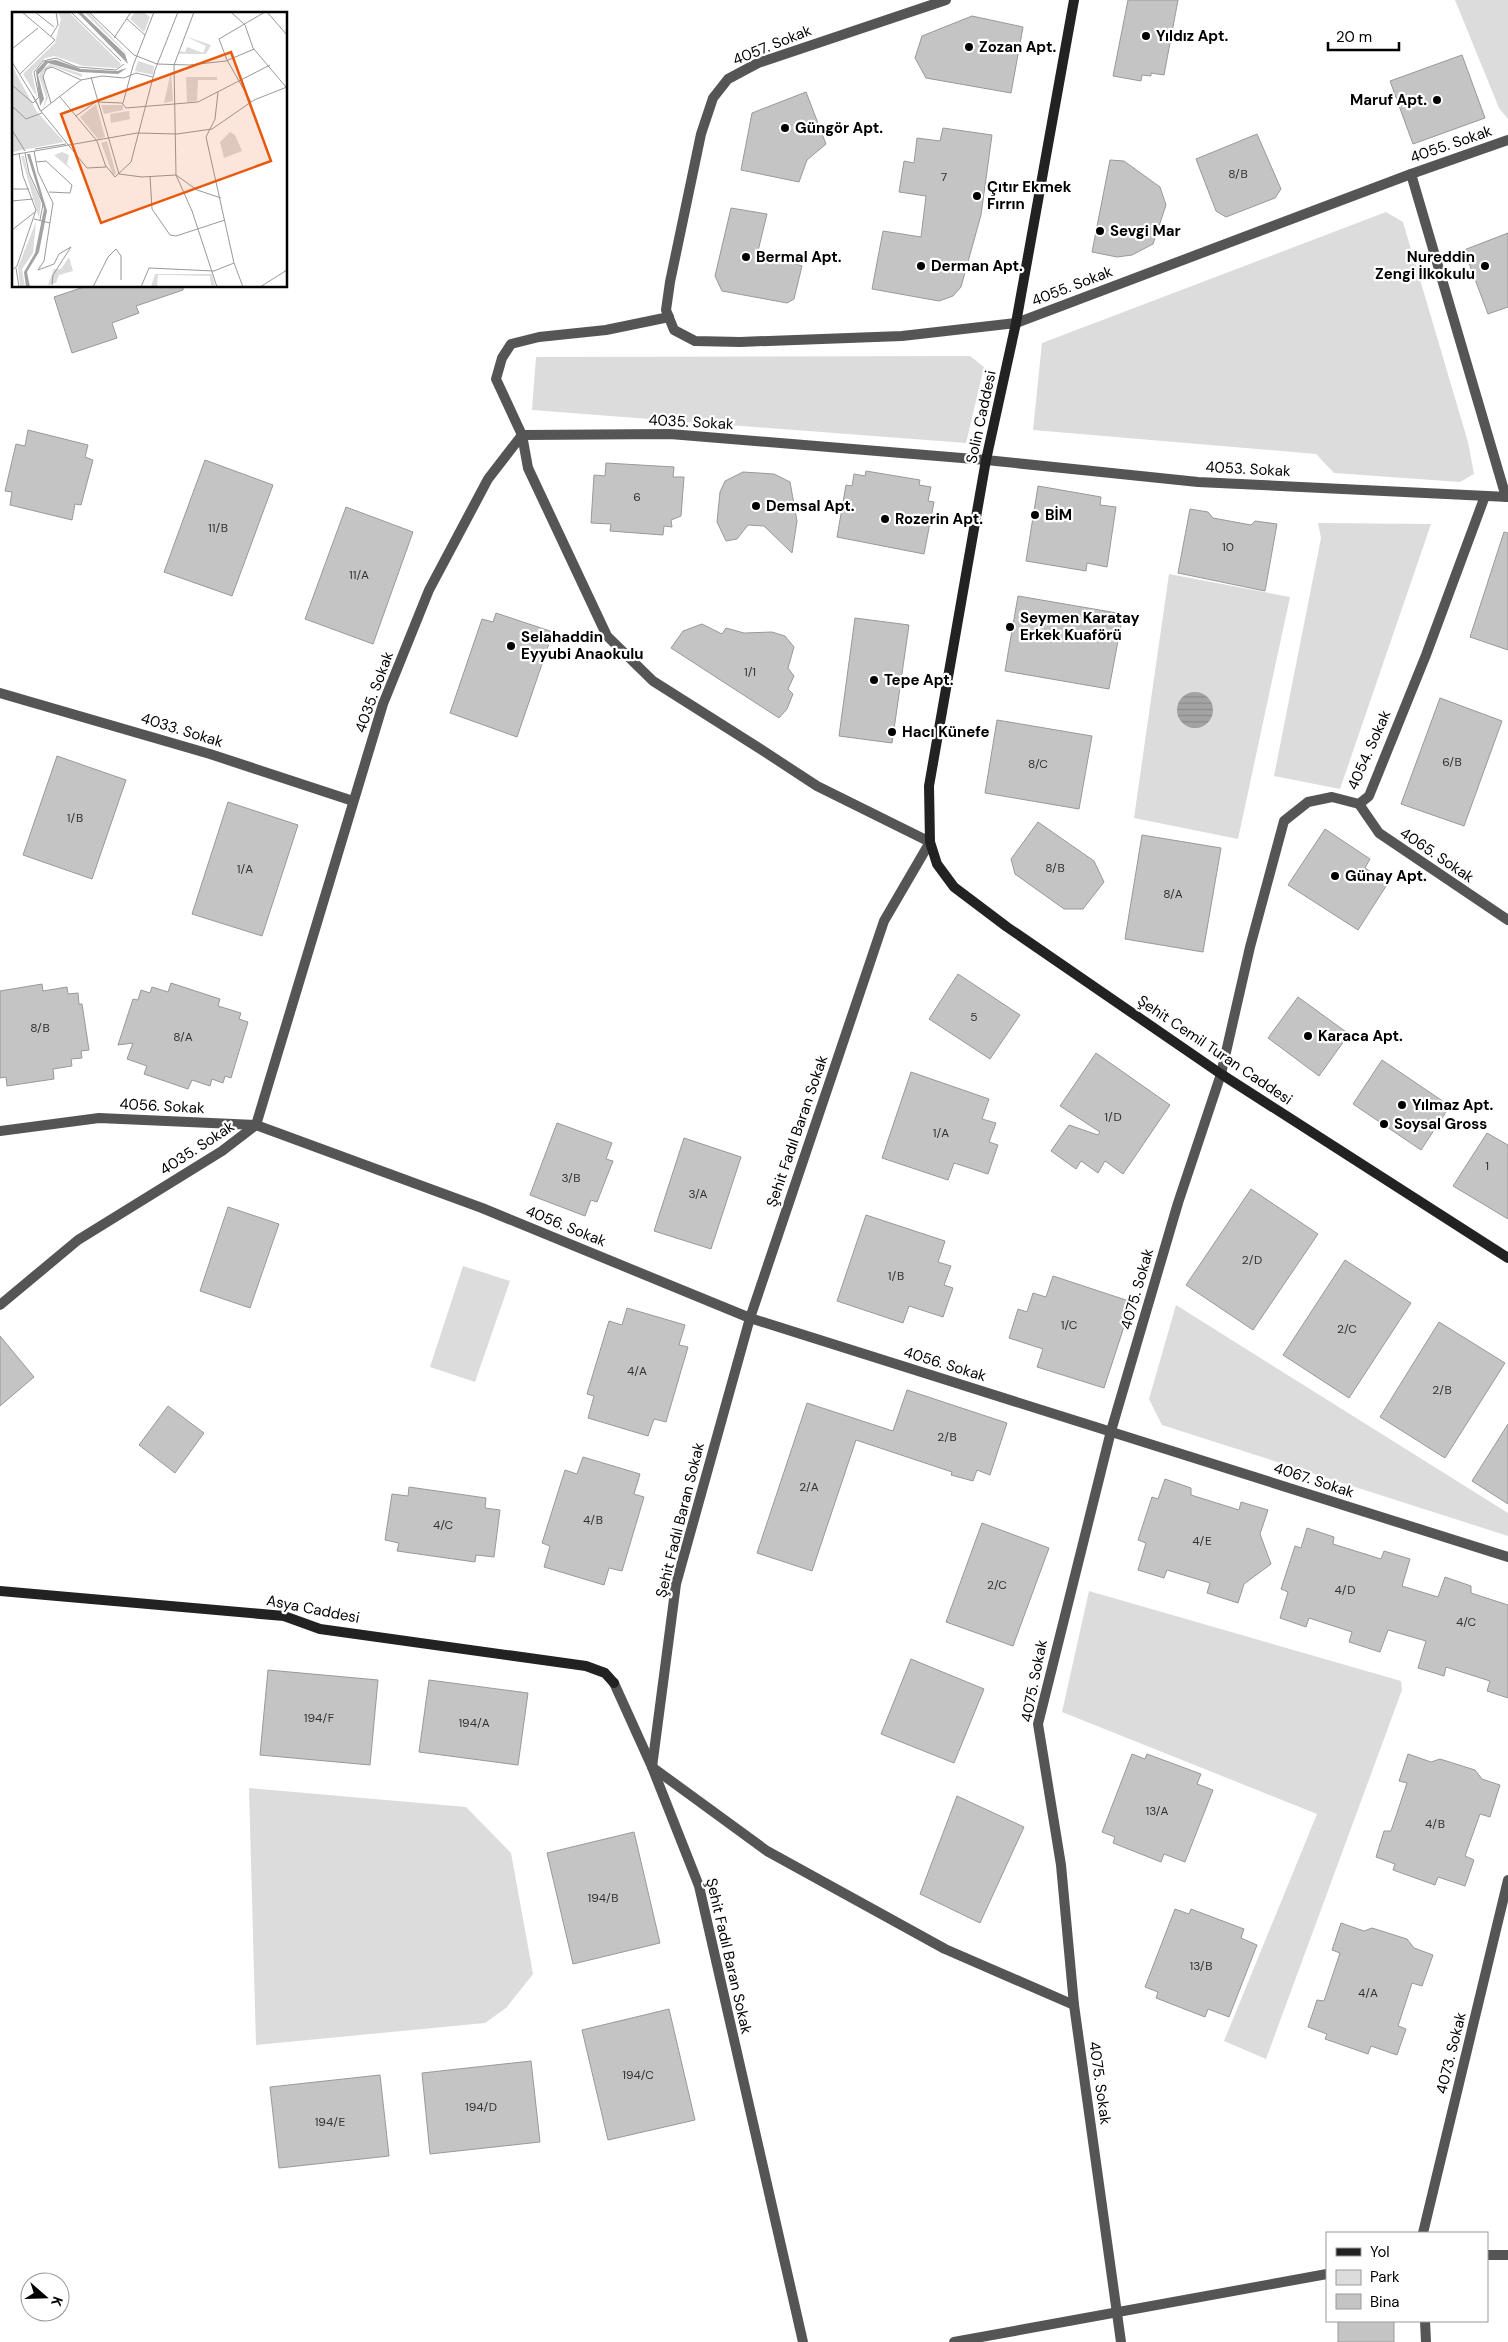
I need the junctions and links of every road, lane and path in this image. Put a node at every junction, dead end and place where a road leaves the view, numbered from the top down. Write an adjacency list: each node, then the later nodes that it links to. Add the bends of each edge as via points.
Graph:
1 (946, 0): 5 (street, 4057. Sokak, via 758,63 728,79 713,98 701,134 670,282 666,310)
2 (1074, 0): 6 (street, Solin Caddesi)
3 (1508, 140): 4 (street, 4055. Sokak)
4 (1411, 174): 6 (street, 4055. Sokak); 10 (street)
5 (669, 317): 6 (street, 4055. Sokak, via 674,330 695,340 740,342 902,336); 7 (street, via 511,344 502,358 496,379)
6 (1016, 323): 8 (street, Solin Caddesi)
7 (522, 435): 8 (street, 4035. Sokak, via 670,434); 12 (street, 4035. Sokak, via 488,479 429,590 383,704); 14 (street, via 528,468 607,636 653,680 817,786)
8 (986, 460): 9 (street, 4053. Sokak, via 1198,482); 14 (street, Solin Caddesi, via 930,786)
9 (1484, 496): 10 (street, 4053. Sokak); 13 (street, 4054. Sokak, via 1423,664 1369,796)
10 (1507, 497)
11 (0, 693): 12 (street, 4033. Sokak, via 210,754)
12 (353, 801): 17 (street, 4035. Sokak)
13 (1359, 804): 15 (street, 4065. Sokak, via 1379,833); 16 (street, 4054. Sokak, via 1332,796 1308,802 1284,821 1250,947)
14 (930, 842): 16 (street, Şehit Cemil Turan Caddesi, via 937,864 954,887); 21 (street, Şehit Fadıl Baran Sokak, via 884,921)
15 (1508, 920)
16 (1221, 1074): 19 (street, Şehit Cemil Turan Caddesi); 22 (street, 4075. Sokak, via 1178,1203)
17 (256, 1126): 18 (street, 4056. Sokak, via 99,1118); 20 (street, 4035. Sokak, via 222,1151 78,1240); 21 (street, 4056. Sokak, via 482,1208)
18 (0, 1131)
19 (1508, 1258)
20 (0, 1305)
21 (750, 1318): 22 (street, 4056. Sokak); 25 (street, Şehit Fadıl Baran Sokak, via 676,1584)
22 (1110, 1432): 23 (street, 4067. Sokak); 27 (street, 4075. Sokak, via 1038,1724 1061,1865)
23 (1508, 1557)
24 (0, 1591): 25 (street, Asya Caddesi, via 284,1616 320,1629 586,1666 605,1673 614,1683)
25 (652, 1767): 27 (street, via 767,1851 945,1948); 34 (street, Şehit Fadıl Baran Sokak, via 699,1886)
26 (1508, 1880): 28 (street, 4073. Sokak)
27 (1074, 2005): 32 (street, 4075. Sokak)
28 (1423, 2232)
29 (1488, 2255): 30 (street)
30 (1508, 2255)
31 (1326, 2274): 32 (street)
32 (1117, 2313): 35 (street); 36 (street, 4075. Sokak)
33 (1425, 2322): 37 (street)
34 (803, 2342)
35 (954, 2342)
36 (1121, 2342)
37 (1426, 2342)

